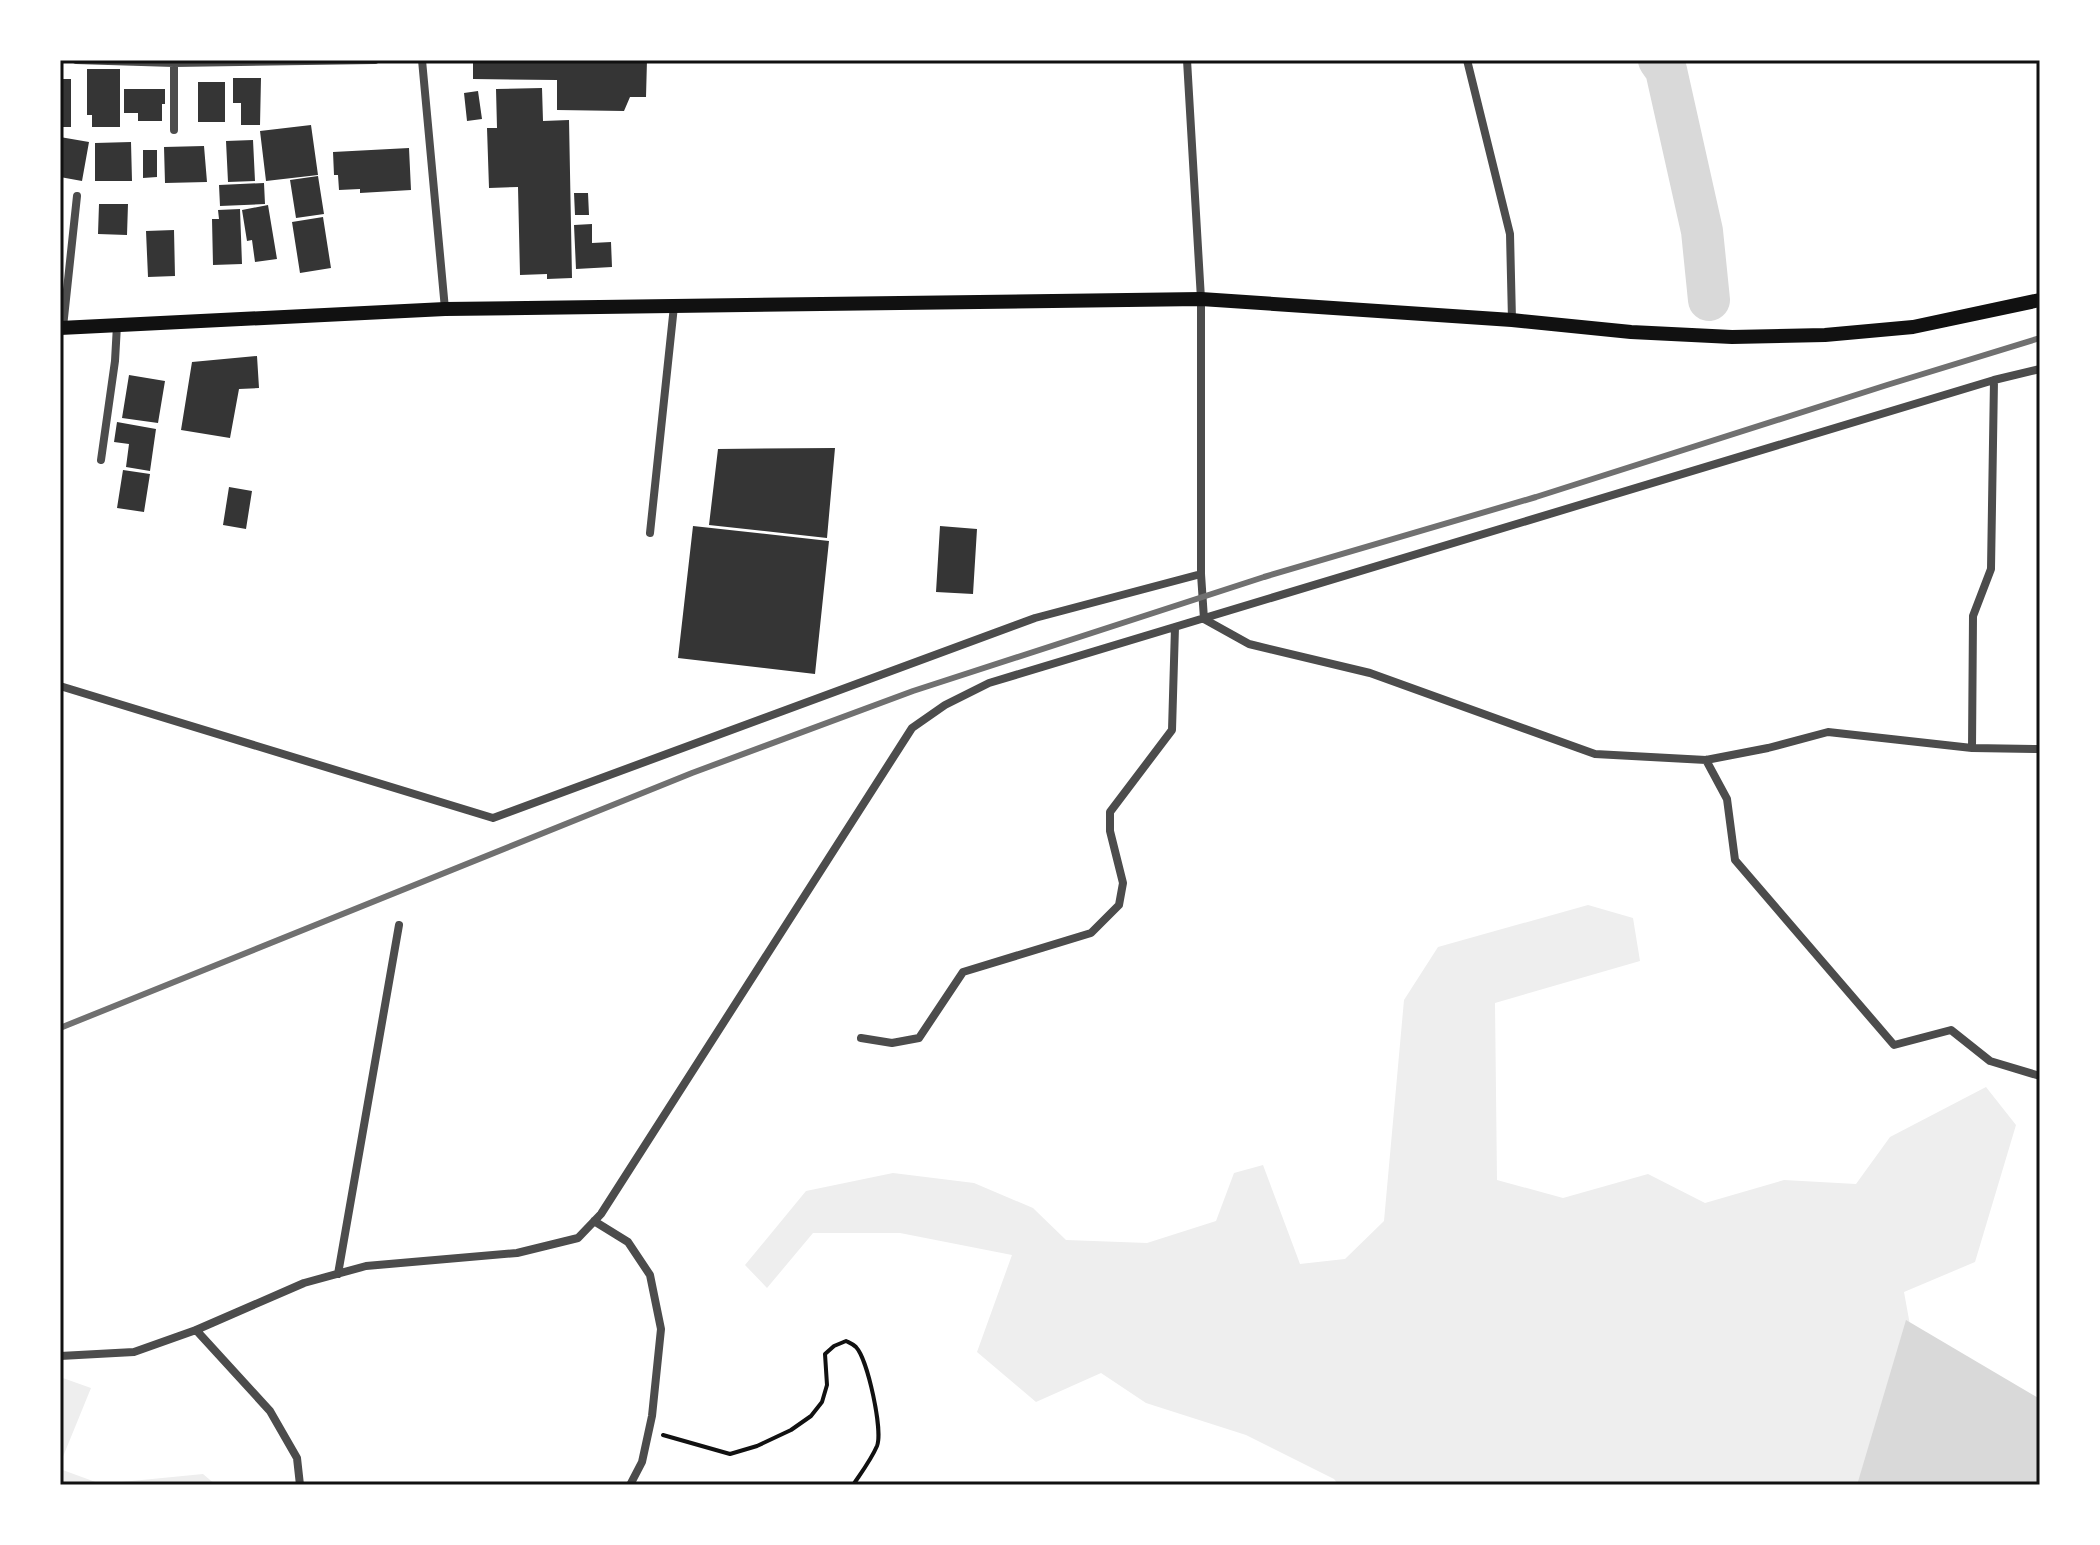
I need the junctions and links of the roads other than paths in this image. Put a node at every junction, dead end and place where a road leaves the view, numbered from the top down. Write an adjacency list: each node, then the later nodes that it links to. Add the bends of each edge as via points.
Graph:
1 (76, 60): 7 (street)
2 (375, 60): 6 (street)
3 (422, 60): 13 (street)
4 (1187, 60): 10 (street)
5 (1467, 60): 14 (street, via 1510,234)
6 (265, 61): 7 (street)
7 (174, 63): 8 (street)
8 (174, 130)
9 (77, 196): 16 (street)
10 (1201, 299): 12 (main road); 14 (main road); 21 (street)
11 (2040, 300): 14 (main road, via 1913,327 1825,335 1732,337)
12 (674, 306): 13 (main road); 20 (street)
13 (445, 309): 15 (main road)
14 (1512, 320)
15 (117, 325): 16 (main road); 19 (street)
16 (62, 328)
17 (2040, 369): 18 (street)
18 (1994, 380): 22 (street); 25 (street, via 1991,569 1973,616)
19 (101, 460)
20 (650, 533)
21 (1201, 574): 22 (street); 24 (street, via 1035,618 493,818)
22 (1204, 619): 23 (street); 27 (street, via 1249,644 1370,673 1595,754)
23 (1175, 627): 29 (street, via 1172,730 1110,812 1123,883 1119,905 1091,933 963,972 919,1038 892,1043); 31 (street, via 989,683 912,728)
24 (60, 686)
25 (1972, 748): 26 (street); 27 (street, via 1828,732)
26 (2040, 749)
27 (1706, 760): 30 (street, via 1727,799 1735,860 1894,1045 1951,1030 1990,1061)
28 (399, 925): 32 (street)
29 (861, 1038)
30 (2040, 1076)
31 (594, 1221): 32 (street, via 578,1238 517,1253 366,1266); 36 (street, via 628,1242 650,1275 661,1329 649,1431)
32 (338, 1274): 33 (street, via 304,1283)
33 (196, 1330): 34 (street, via 134,1352); 35 (street, via 270,1411 297,1458)
34 (60, 1356)
35 (300, 1485)
36 (630, 1485)

